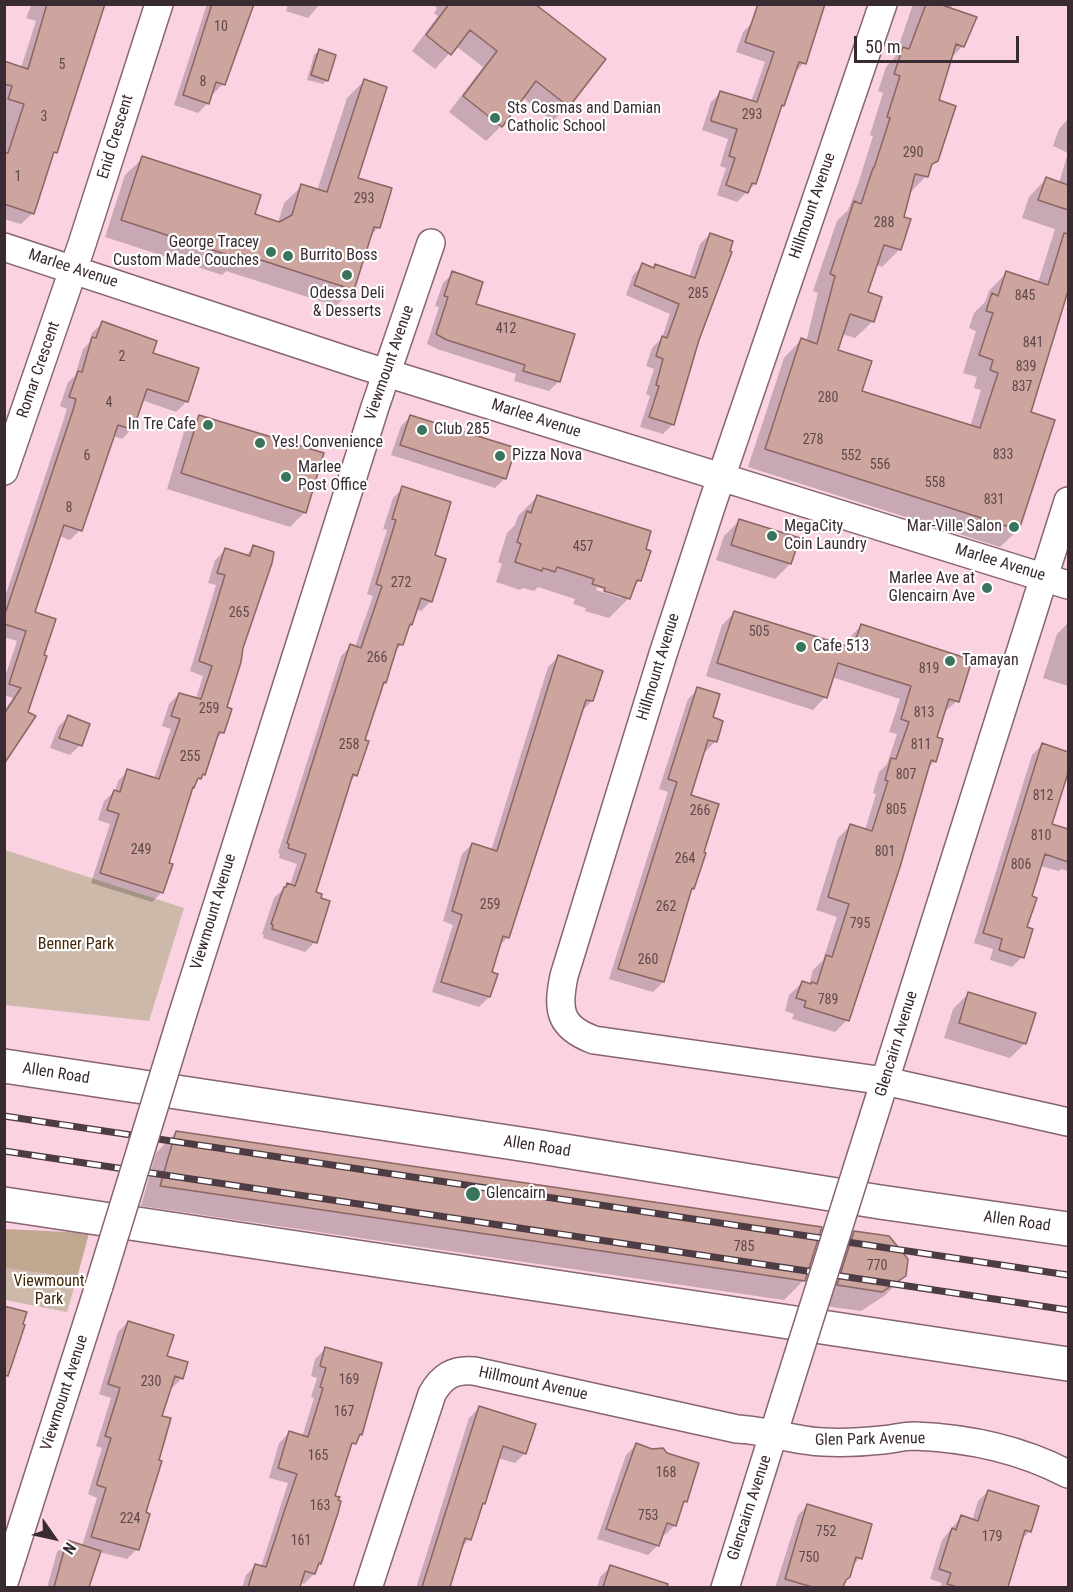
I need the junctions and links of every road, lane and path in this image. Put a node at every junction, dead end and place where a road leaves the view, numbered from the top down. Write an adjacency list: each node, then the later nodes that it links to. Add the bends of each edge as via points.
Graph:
1 (159, 4): 5 (street, Enid Crescent)
2 (883, 4): 8 (street, Hillmount Avenue)
3 (431, 243): 6 (street, Viewmount Avenue)
4 (4, 247): 5 (street, Marlee Avenue)
5 (73, 269): 6 (street, Marlee Avenue); 7 (street, Romar Crescent)
6 (386, 372): 8 (street, Marlee Avenue); 19 (street, Viewmount Avenue, bridge)
7 (4, 471)
8 (721, 477): 10 (street, Marlee Avenue); 12 (street, Hillmount Avenue, via 559,999 566,1023 594,1040)
9 (1068, 501): 10 (street, Glencairn Avenue)
10 (1057, 581): 12 (street, Glencairn Avenue)
11 (4, 1066): 15 (highway, Allen Road)
12 (885, 1081): 13 (street); 17 (street, Glencairn Avenue, bridge)
13 (1068, 1122)
14 (4, 1204): 16 (highway)
15 (1068, 1229)
16 (1068, 1364)
17 (773, 1435): 18 (street, Glen Park Avenue, via 825,1443 913,1436 995,1445); 20 (street, Hillmount Avenue, via 474,1371 455,1371 432,1394); 21 (street, Glencairn Avenue)
18 (1068, 1474)
19 (4, 1583)
20 (368, 1587)
21 (725, 1587)

